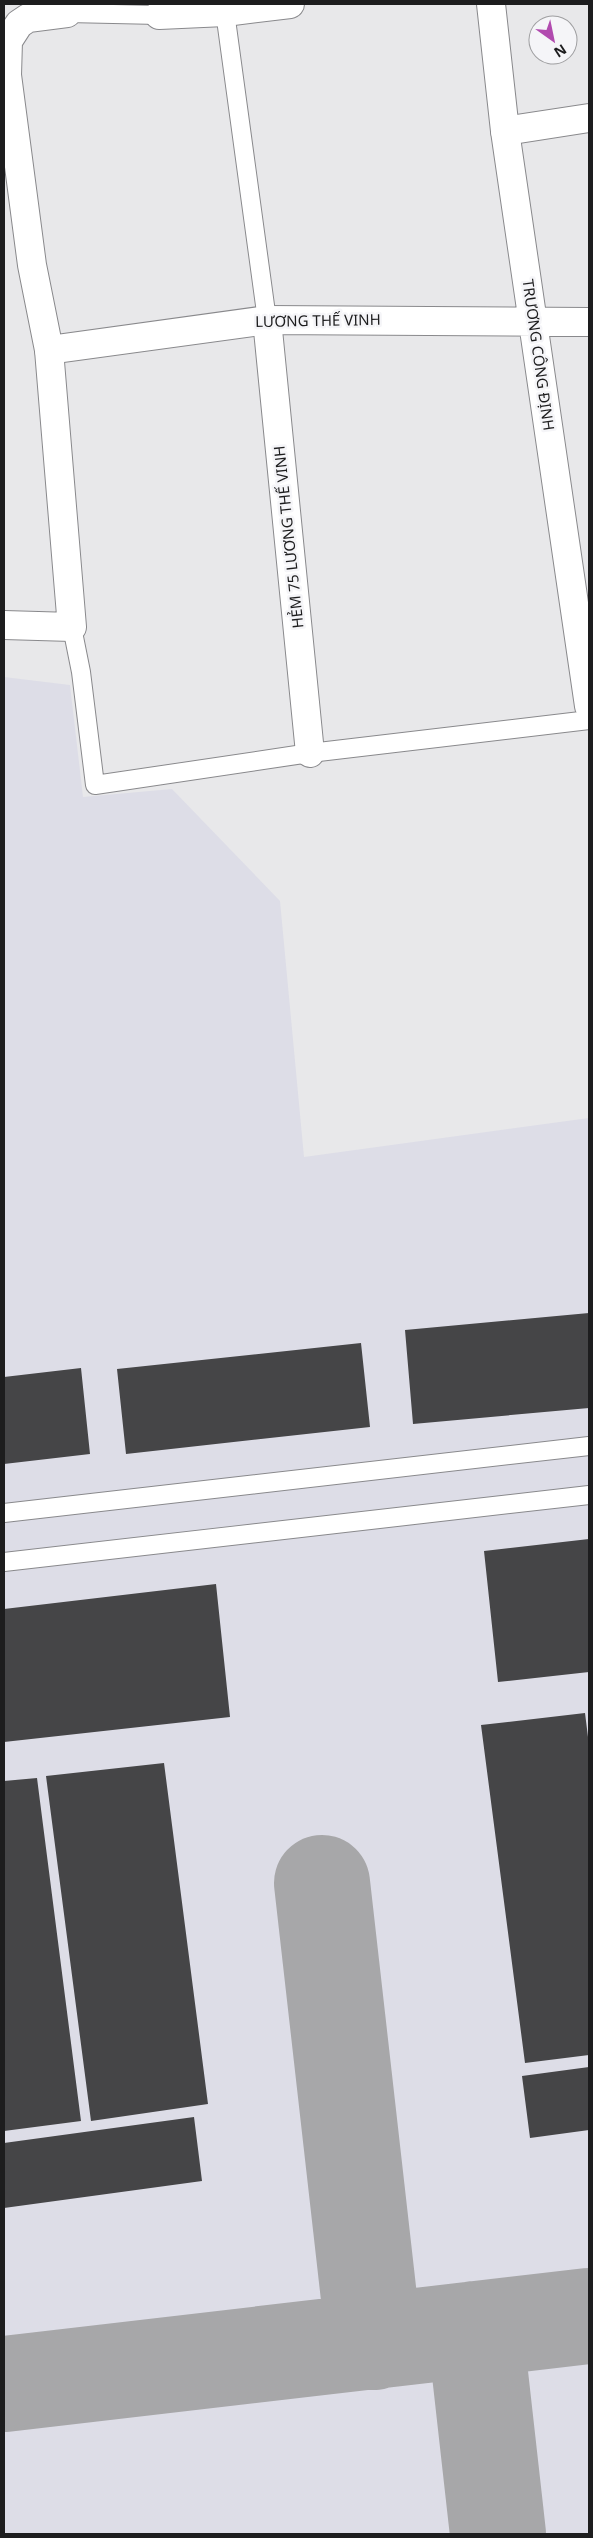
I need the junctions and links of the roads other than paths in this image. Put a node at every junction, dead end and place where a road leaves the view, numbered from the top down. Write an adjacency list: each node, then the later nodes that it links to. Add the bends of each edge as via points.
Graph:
1 (290, 4): 4 (street)
2 (491, 4): 7 (street, TRƯƠNG CÔNG ĐỊNH)
3 (66, 8): 5 (lane); 11 (street, via 28,18 18,24 8,41 7,75 32,264)
4 (225, 12): 5 (street); 8 (lane)
5 (159, 15)
6 (589, 118): 7 (street)
7 (505, 131): 9 (street, TRƯƠNG CÔNG ĐỊNH)
8 (267, 320): 9 (street, LƯƠNG THẾ VINH); 11 (street, LƯƠNG THẾ VINH); 16 (street, HẺM 75 LƯƠNG THẾ VINH)
9 (532, 320): 10 (street, LƯƠNG THẾ VINH); 14 (street, TRƯƠNG CÔNG ĐỊNH)
10 (589, 322)
11 (49, 350): 13 (street)
12 (4, 625): 13 (street)
13 (72, 627): 16 (lane, via 95,785)
14 (589, 706)
15 (589, 720): 16 (lane)
16 (310, 753)
17 (589, 1446): 19 (lane)
18 (589, 1495): 20 (lane)
19 (4, 1513)
20 (4, 1562)

